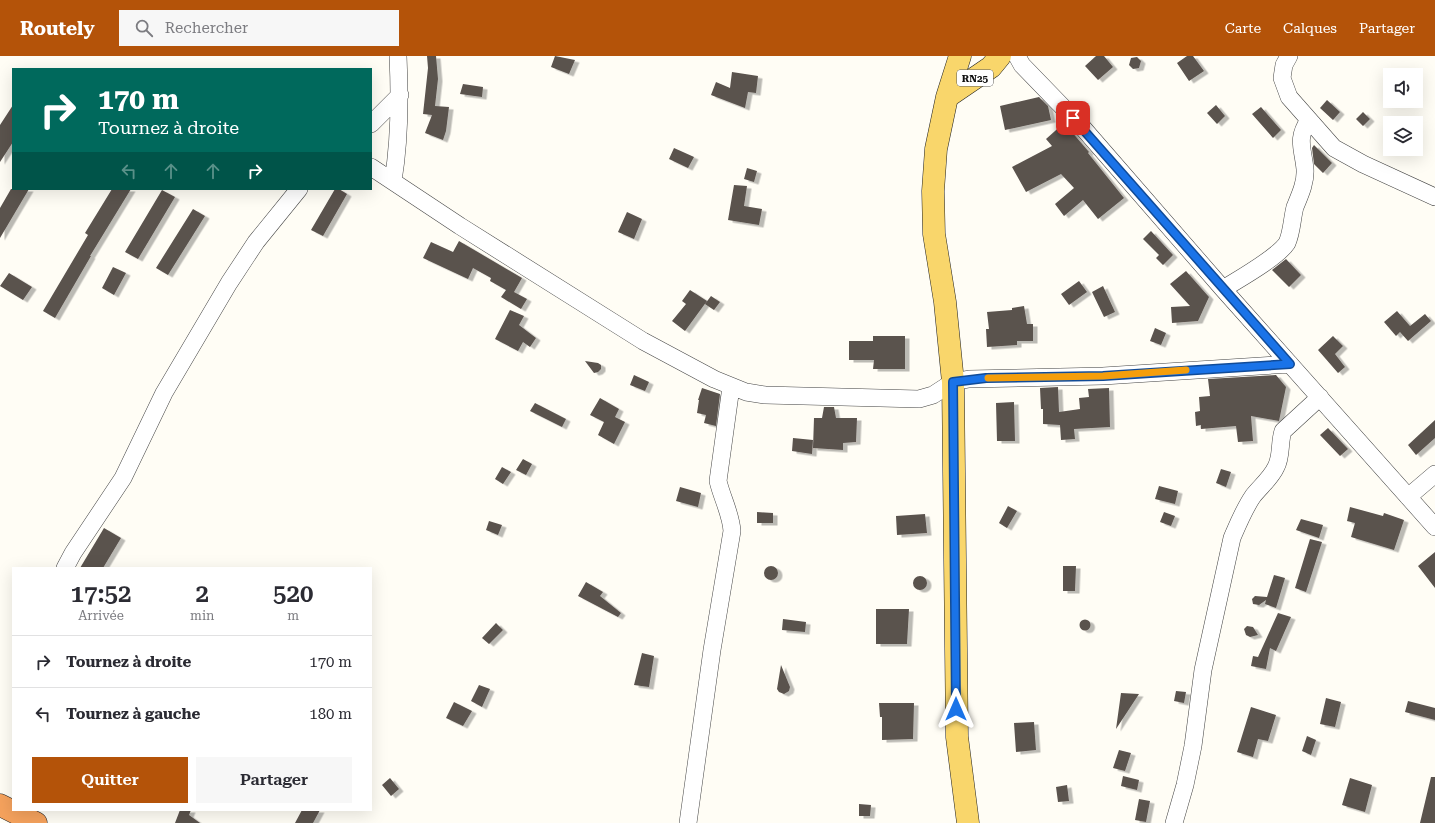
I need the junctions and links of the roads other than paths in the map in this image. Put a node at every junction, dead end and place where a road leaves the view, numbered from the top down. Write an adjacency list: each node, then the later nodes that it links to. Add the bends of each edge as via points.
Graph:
1 (398, 56): 6 (street)
2 (960, 56): 7 (main road, RN25)
3 (1000, 56): 7 (main road, RN25, via 991,67)
4 (1017, 56): 14 (street, via 1022,65 1083,128)
5 (1289, 56): 8 (street, via 1284,65 1282,78 1289,97)
6 (400, 95): 9 (street); 11 (street)
7 (947, 97): 16 (main road, RN25, via 936,149 933,191 934,234 946,302)
8 (1309, 120): 13 (street, via 1341,153); 14 (street, via 1302,130 1300,141 1305,178 1287,242 1279,251)
9 (372, 123)
10 (372, 168): 11 (street)
11 (393, 181): 17 (street, via 643,341)
12 (298, 190): 22 (street, via 256,242 229,283 164,393 123,478)
13 (1435, 197)
14 (1223, 289): 15 (street)
15 (1290, 364): 16 (street, via 1103,376 986,378); 18 (street)
16 (953, 382): 17 (street, via 934,395 919,399 784,396 746,392); 26 (main road, RN25, via 956,737)
17 (731, 387): 25 (street, via 718,481 721,496 732,522 732,531 712,650)
18 (1320, 398): 20 (street); 27 (street, via 1283,431 1279,462 1252,497 1232,538 1203,670 1193,746)
19 (1435, 474): 20 (street)
20 (1408, 497): 21 (street)
21 (1435, 527)
22 (66, 567)
23 (0, 805): 24 (highway)
24 (36, 823)
25 (688, 823)
26 (968, 823)
27 (1174, 823)

